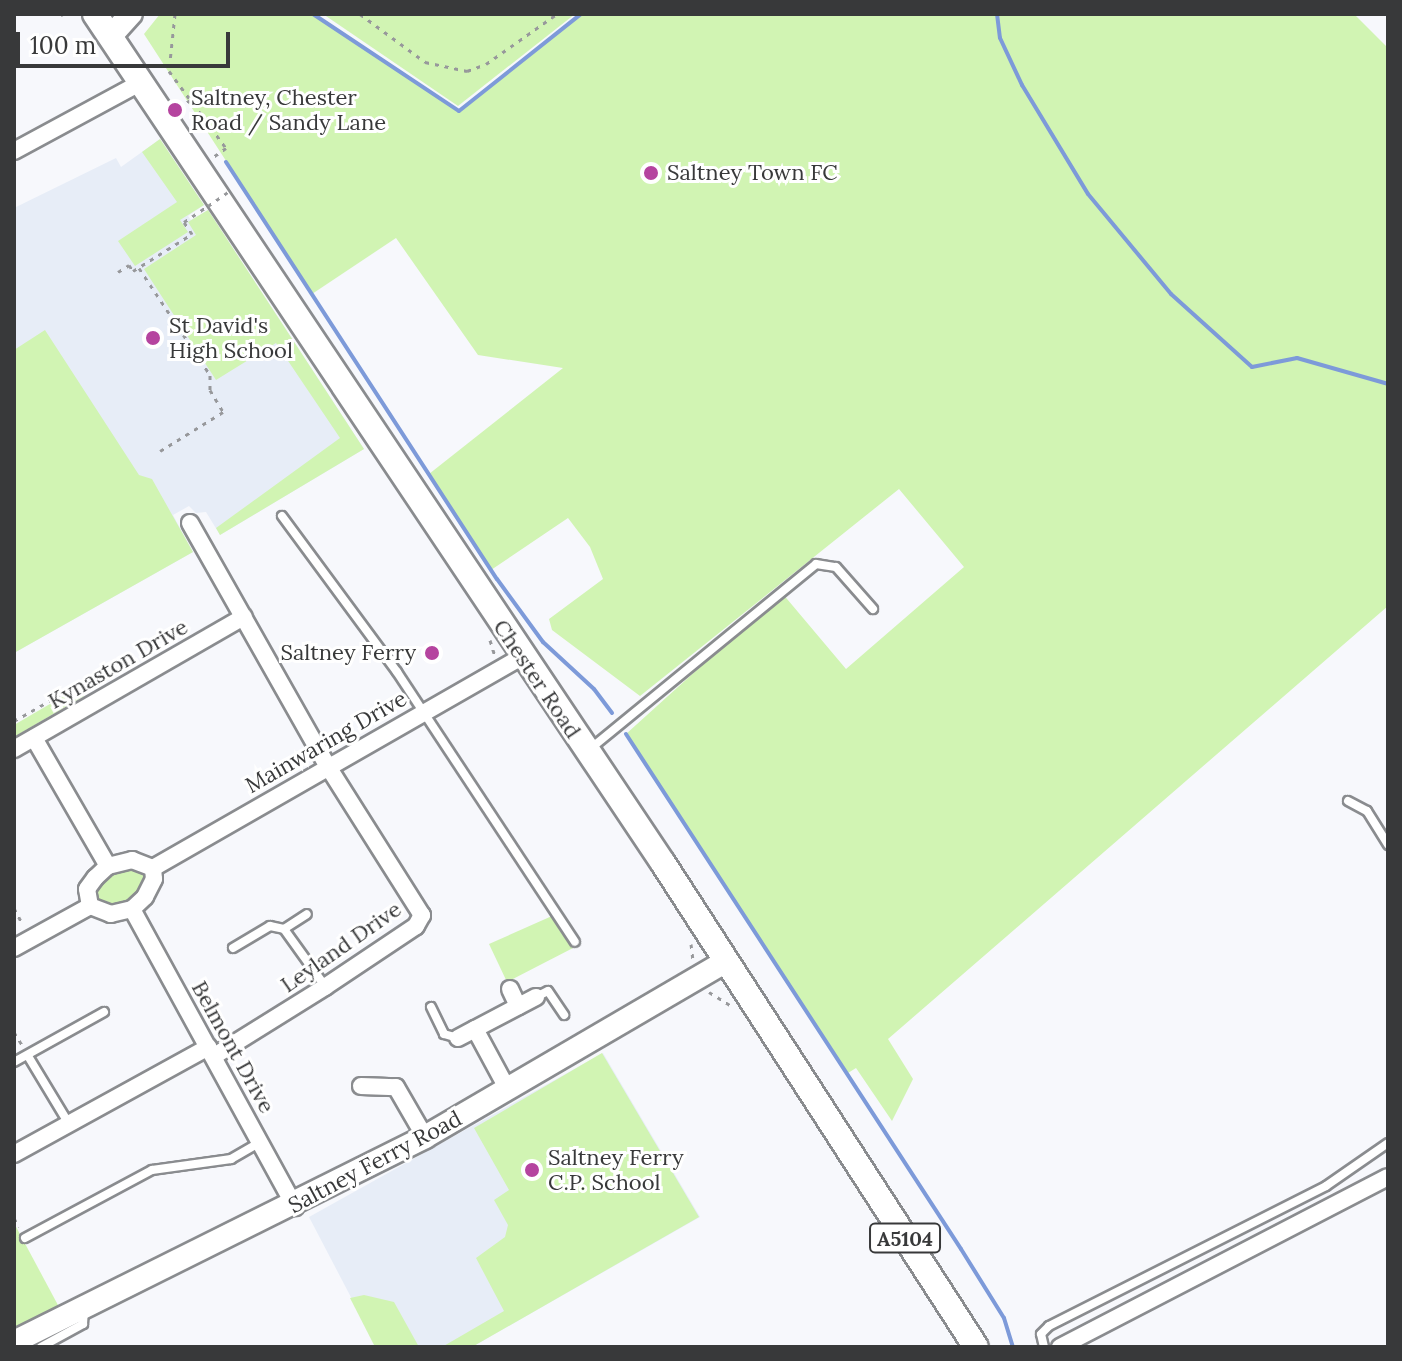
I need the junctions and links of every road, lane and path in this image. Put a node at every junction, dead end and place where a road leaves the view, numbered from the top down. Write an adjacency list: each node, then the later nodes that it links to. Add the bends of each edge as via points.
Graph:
1 (95, 14): 6 (main road, Chester Road / A5104)
2 (131, 14): 6 (main road)
3 (175, 14): 9 (path, via 169,71 226,148 211,159)
4 (360, 14): 5 (path, via 425,62 467,71 486,64)
5 (557, 14)
6 (110, 37): 7 (main road, Chester Road / A5104)
7 (140, 83): 8 (street); 20 (main road, Chester Road / A5104)
8 (14, 151)
9 (215, 164)
10 (232, 189): 11 (path, bridge)
11 (208, 206)
12 (196, 215): 13 (path, via 184,222 192,234)
13 (139, 268): 14 (path, via 133,271 129,265); 15 (path, via 210,375 210,390 223,412)
14 (118, 272)
15 (160, 451)
16 (282, 516): 22 (lane)
17 (190, 523): 19 (street)
18 (873, 609): 26 (lane, via 836,567 816,564)
19 (244, 617): 21 (street, Kynaston Drive); 27 (street)
20 (522, 657): 22 (street, Mainwaring Drive); 26 (main road, Chester Road / A5104)
21 (91, 705): 23 (path, via 79,684); 24 (street, Kynaston Drive)
22 (424, 712): 27 (street, Mainwaring Drive); 38 (lane)
23 (14, 721)
24 (34, 738): 25 (street, Kynaston Drive); 30 (street)
25 (14, 749)
26 (587, 752): 41 (main road, Chester Road / A5104)
27 (327, 765): 31 (street, Mainwaring Drive); 42 (street, Leyland Drive, via 422,915 416,926)
28 (1348, 801): 29 (lane, via 1367,811)
29 (1388, 845)
30 (108, 866): 31 (street, via 139,860); 32 (street, via 87,889)
31 (153, 868): 34 (street, via 150,887)
32 (90, 906): 34 (street, via 111,914); 37 (street)
33 (14, 908): 37 (path)
34 (132, 909): 51 (street, Belmont Drive)
35 (307, 914): 36 (lane)
36 (284, 929): 40 (lane, via 270,926); 42 (lane)
37 (31, 938): 39 (street)
38 (575, 942)
39 (14, 948)
40 (233, 948)
41 (725, 962): 55 (main road, Saltney Ferry Road); 67 (main road, Chester Road / A5104)
42 (325, 987): 51 (street, Leyland Drive)
43 (510, 989): 45 (street)
44 (536, 997): 45 (street); 48 (lane, via 548,991)
45 (518, 1006): 49 (street)
46 (431, 1007): 50 (lane, via 444,1034)
47 (104, 1012): 52 (lane)
48 (564, 1015)
49 (475, 1029): 50 (street); 55 (street)
50 (458, 1038)
51 (212, 1051): 56 (street, Leyland Drive); 58 (street, Belmont Drive)
52 (28, 1056): 53 (lane); 56 (lane)
53 (14, 1062)
54 (361, 1086): 57 (street, via 396,1087)
55 (508, 1090): 57 (main road, Saltney Ferry Road)
56 (69, 1125): 60 (street, Leyland Drive)
57 (425, 1137): 62 (main road, Saltney Ferry Road)
58 (260, 1142): 62 (street, Belmont Drive); 63 (lane, via 231,1159 152,1170)
59 (1388, 1143): 68 (lane, via 1326,1186 1049,1326 1041,1334)
60 (14, 1154)
61 (1388, 1177): 69 (street)
62 (295, 1207): 64 (main road, Saltney Ferry Road)
63 (25, 1238)
64 (84, 1306): 65 (main road, Saltney Ferry Road); 66 (lane, via 83,1324)
65 (14, 1342)
66 (41, 1347)
67 (976, 1347)
68 (1044, 1347)
69 (1060, 1347)

